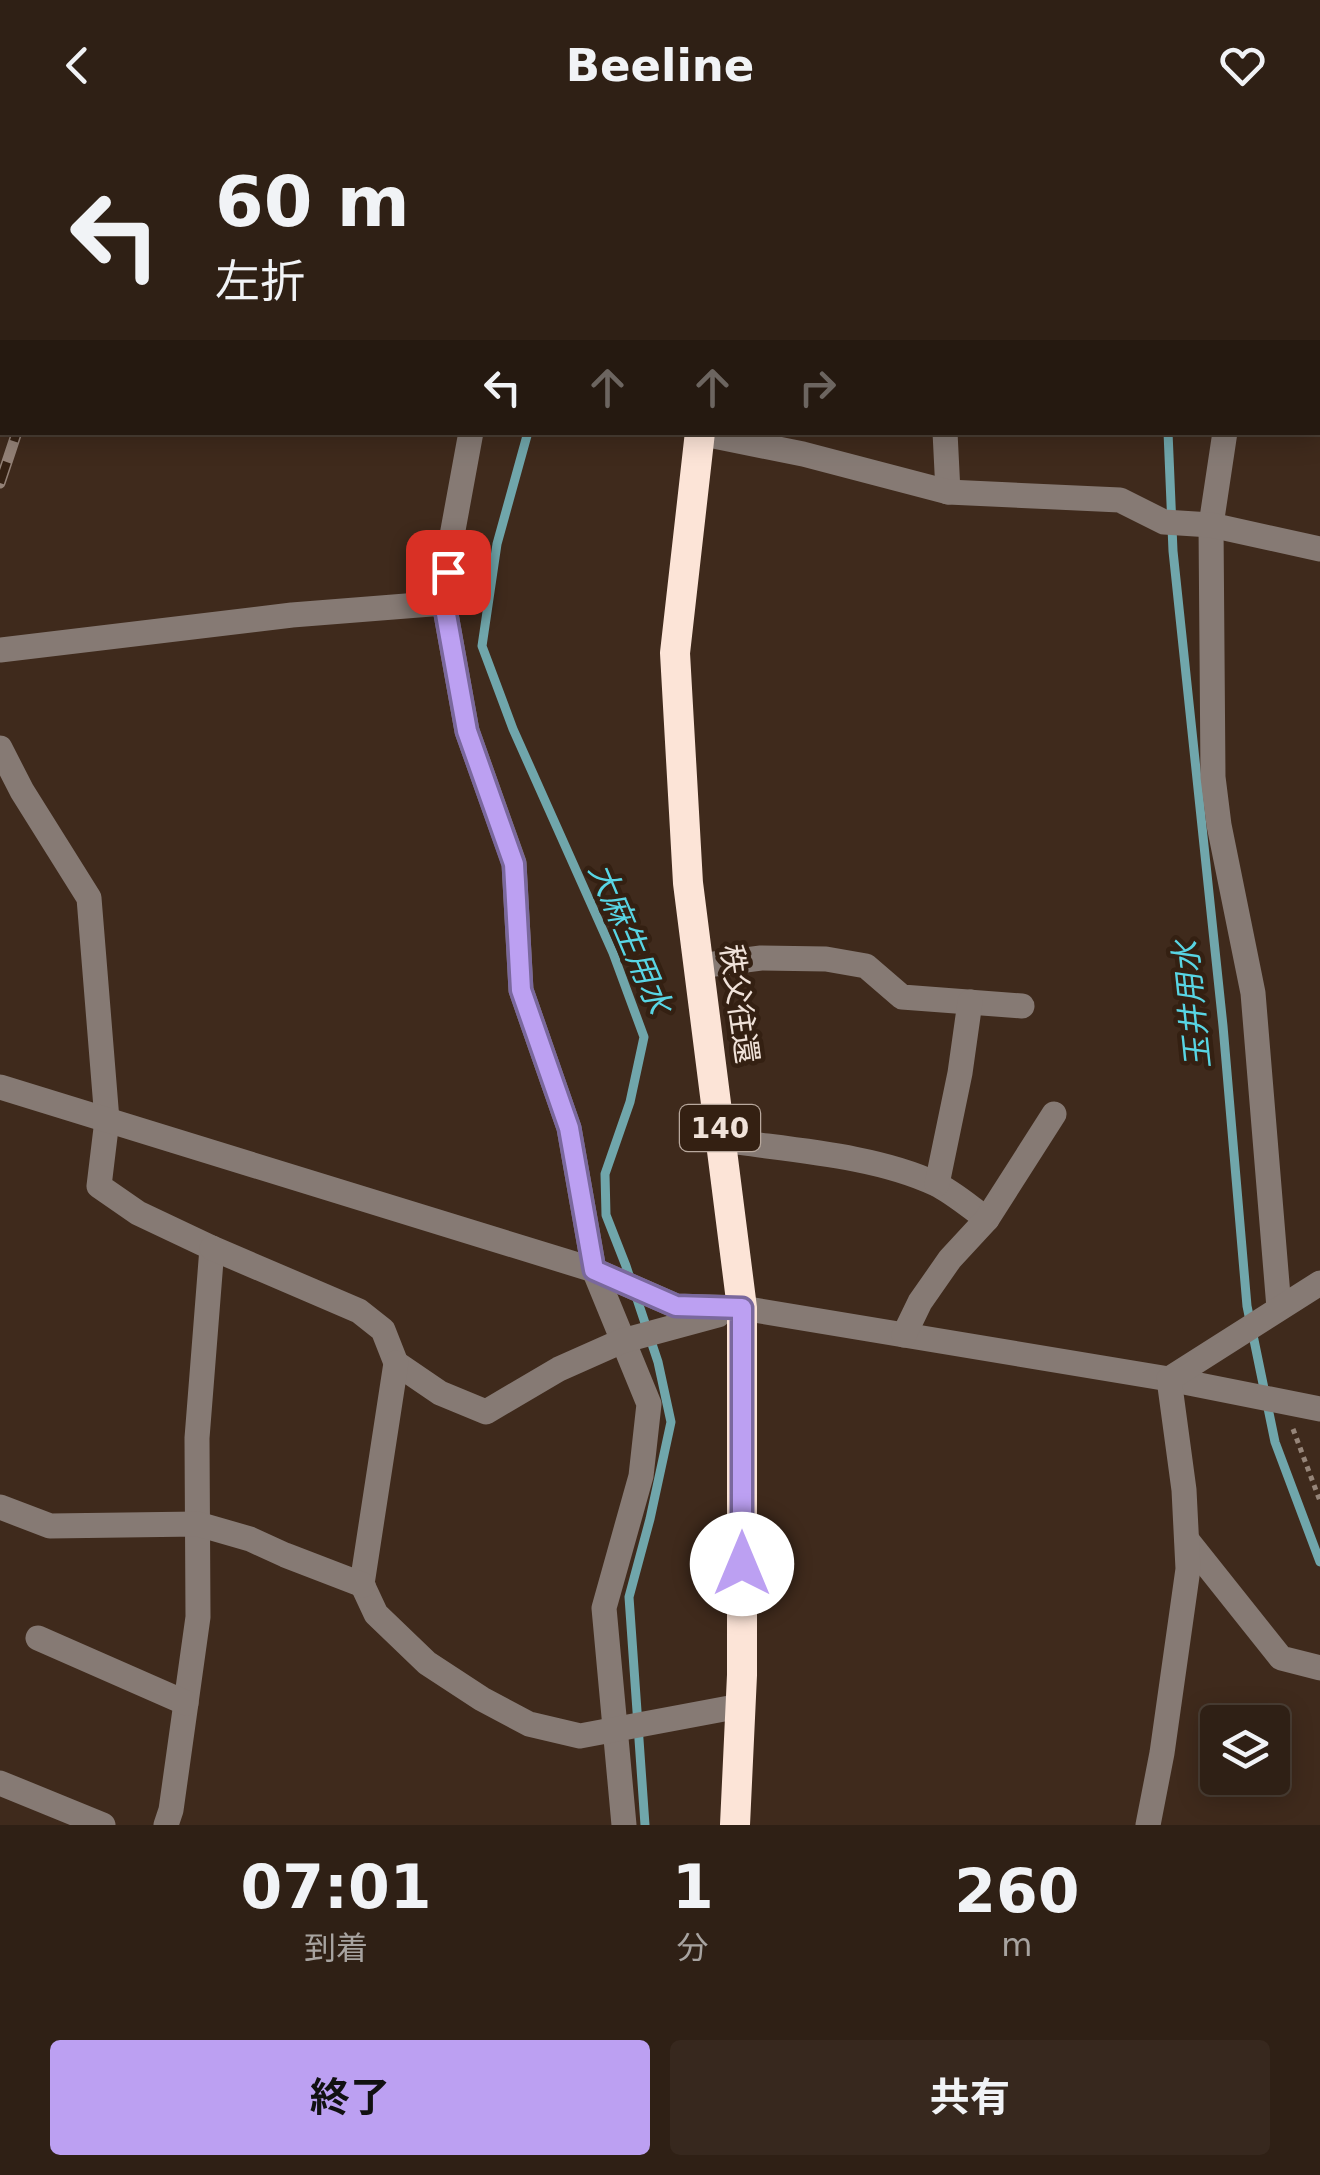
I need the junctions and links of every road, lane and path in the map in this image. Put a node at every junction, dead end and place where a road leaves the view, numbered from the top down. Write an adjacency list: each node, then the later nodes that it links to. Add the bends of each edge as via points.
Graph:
1 (470, 435): 9 (street)
2 (700, 435): 12 (highway, 秩父往還 / 140, via 675,653)
3 (710, 435): 6 (street)
4 (945, 435): 6 (street)
5 (1224, 435): 7 (street)
6 (948, 492): 7 (street, via 1120,500 1164,522)
7 (1201, 524): 8 (street); 25 (street, via 1213,777 1253,993)
8 (1320, 549)
9 (444, 603): 10 (street); 22 (street, via 467,731 514,864 521,990 569,1128)
10 (0, 650)
11 (0, 748): 17 (street, via 89,898)
12 (699, 966): 13 (street, via 826,959 866,966 902,997); 18 (highway, 秩父往還 / 140)
13 (970, 1002): 14 (street); 19 (street)
14 (1022, 1006)
15 (0, 1087): 17 (street)
16 (1054, 1114): 20 (street)
17 (107, 1120): 21 (street, via 98,1186); 22 (street)
18 (722, 1140): 19 (street, via 838,1156); 24 (highway, 秩父往還 / 140)
19 (937, 1184): 20 (street)
20 (988, 1220): 26 (street, via 950,1259)
21 (212, 1248): 28 (street, via 359,1311 383,1330); 34 (street, via 197,1438)
22 (594, 1270): 24 (street, via 676,1306); 27 (street)
23 (1320, 1284): 25 (street)
24 (742, 1308): 26 (street); 27 (street); 40 (highway, 秩父往還 / 140)
25 (1273, 1311): 29 (street)
26 (904, 1335): 29 (street)
27 (622, 1341): 28 (street, via 486,1412 440,1394); 41 (street, via 648,1404 641,1476 604,1608)
28 (396, 1364): 36 (street)
29 (1170, 1379): 30 (street); 35 (street)
30 (1282, 1401): 31 (street); 32 (path)
31 (1320, 1409)
32 (1320, 1501)
33 (0, 1508): 34 (street, via 50,1526)
34 (198, 1524): 36 (street); 39 (street, via 198,1616)
35 (1187, 1540): 38 (street, via 1281,1658); 47 (street)
36 (362, 1585): 41 (street, via 376,1614 414,1651 482,1699 529,1724 580,1736)
37 (38, 1638): 39 (street)
38 (1320, 1668)
39 (186, 1703): 44 (street)
40 (740, 1706): 41 (street); 46 (highway, 秩父往還 / 140)
41 (616, 1730): 45 (street)
42 (0, 1783): 43 (street)
43 (103, 1825)
44 (166, 1825)
45 (624, 1825)
46 (735, 1825)
47 (1148, 1825)

